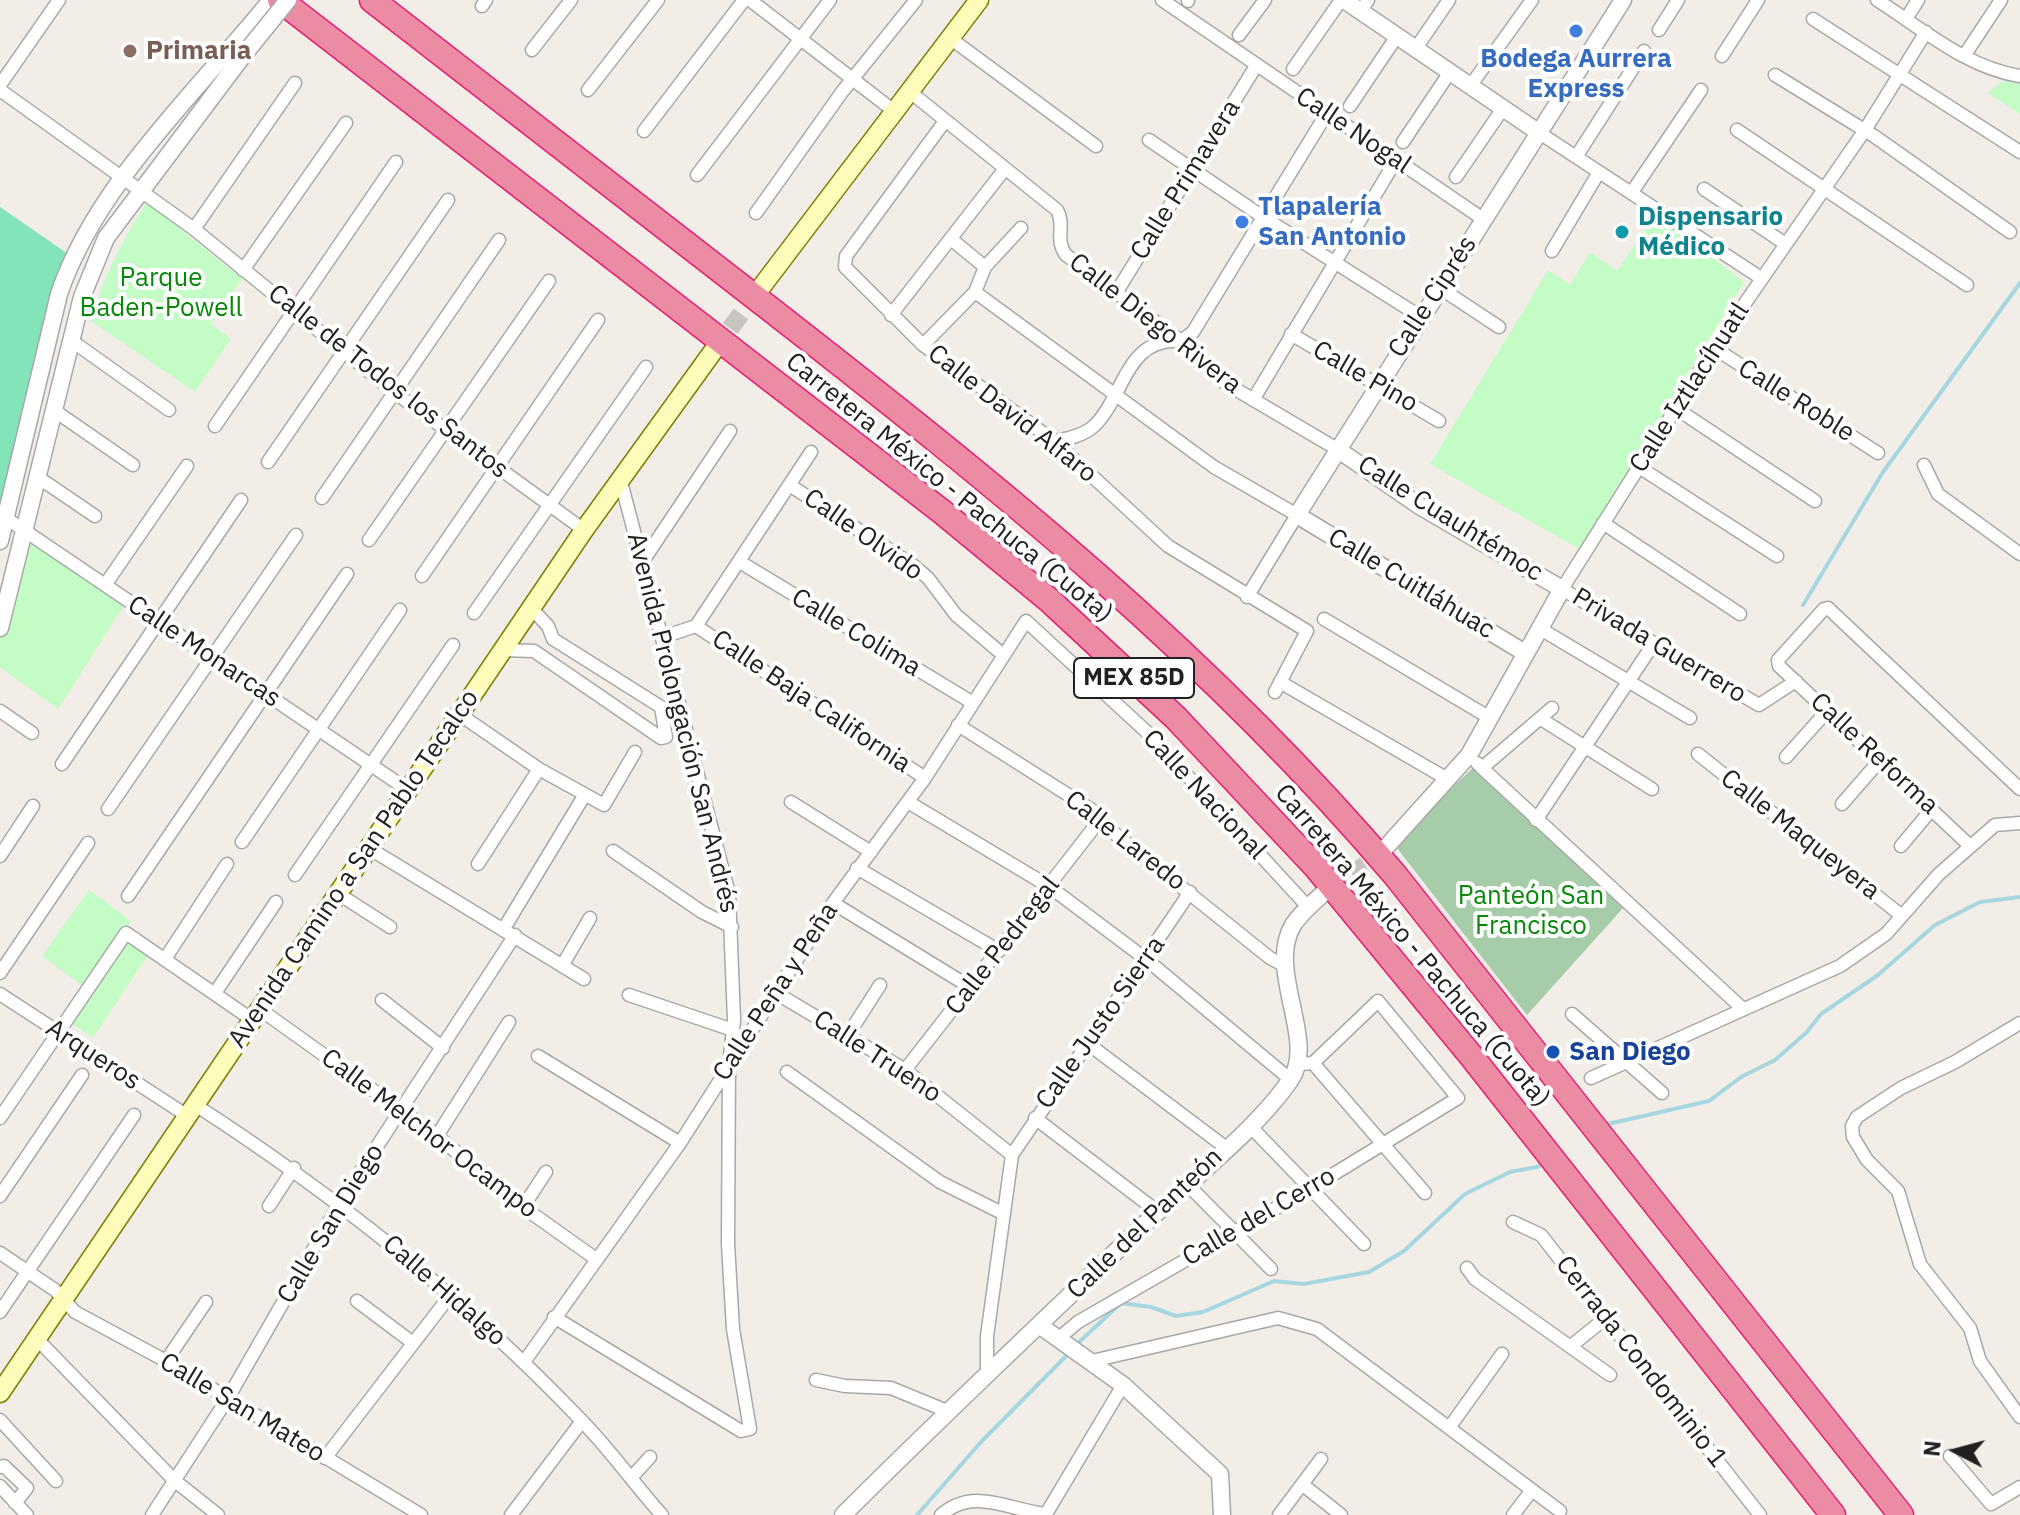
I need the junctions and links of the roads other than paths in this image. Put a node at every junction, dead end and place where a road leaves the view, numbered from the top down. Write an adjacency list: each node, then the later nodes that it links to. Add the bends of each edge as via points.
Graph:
1 (59, 0): 48 (street)
2 (271, 0): 36 (street)
3 (280, 0): 363 (highway, Carretera México - Pachuca (Cuota) / MEX 85D, via 941,511 1049,600 1176,718 1315,866)
4 (288, 0): 36 (street, bridge)
5 (372, 0): 364 (highway, Carretera México - Pachuca (Cuota) / MEX 85D, via 993,483 1228,694 1395,875)
6 (571, 0): 34 (street)
7 (658, 0): 49 (street)
8 (744, 0): 60 (street)
9 (750, 0): 31 (street)
10 (830, 0): 31 (street)
11 (916, 0): 45 (street)
12 (979, 0): 32 (main road)
13 (1162, 0): 39 (street, Calle Nogal)
14 (1265, 0): 29 (street)
15 (1342, 0): 24 (street); 40 (street)
16 (1449, 0): 33 (street)
17 (1532, 0): 47 (street)
18 (1623, 0): 61 (street, Calle Ciprés)
19 (1678, 0): 27 (street)
20 (1758, 0): 37 (street)
21 (1877, 0): 26 (street)
22 (1918, 0): 26 (street)
23 (2001, 0): 38 (street)
24 (1364, 5): 30 (street)
25 (1813, 19): 42 (street)
26 (1906, 19): 28 (street)
27 (1659, 30)
28 (1926, 32): 38 (street); 42 (street, Calle Iztlacíhuatl)
29 (1239, 35)
30 (1397, 36): 33 (street); 52 (street)
31 (802, 37): 45 (street); 72 (street)
32 (950, 38): 51 (main road); 64 (street)
33 (1416, 48): 41 (street)
34 (532, 50)
35 (1644, 51): 66 (street)
36 (237, 53): 73 (street); 77 (street)
37 (1722, 56)
38 (1964, 56): 44 (street)
39 (1256, 66): 55 (street, Calle Nogal); 69 (street, Calle Primavera)
40 (1293, 69)
41 (1450, 72): 47 (street); 63 (street)
42 (1901, 74): 59 (street, Calle Iztlacíhuatl); 65 (street)
43 (1775, 75): 59 (street)
44 (2020, 76)
45 (853, 79): 54 (street); 80 (street)
46 (295, 83): 84 (street)
47 (1471, 85): 53 (street)
48 (0, 88): 73 (street, Calle de Todos los Santos)
49 (588, 90)
50 (1701, 90): 78 (street)
51 (909, 91): 54 (main road); 56 (street)
52 (1350, 106)
53 (1504, 107): 61 (street); 74 (street)
54 (894, 111): 99 (main road)
55 (1327, 113): 67 (street, Calle Nogal); 81 (street)
56 (945, 121): 70 (street); 101 (street, Calle David Alfaro, via 846,256 845,267 856,282)
57 (346, 123): 92 (street)
58 (1737, 130): 75 (street)
59 (1865, 130): 75 (street, Calle Iztlacíhuatl); 85 (street)
60 (644, 131)
61 (1538, 132): 66 (street); 82 (street, Calle Ciprés)
62 (1149, 140): 69 (street)
63 (1403, 142)
64 (1096, 146)
65 (2020, 152)
66 (1576, 157): 71 (street)
67 (1396, 160): 82 (street, Calle Nogal); 90 (street)
68 (396, 162): 100 (street)
69 (1193, 168): 81 (street); 98 (street, Calle Primavera)
70 (1004, 170): 86 (street); 98 (street, Calle Diego Rivera, via 1057,210 1059,246)
71 (1599, 172): 78 (street); 89 (street)
72 (697, 175)
73 (123, 177): 77 (street, Calle de Todos los Santos); 142 (street, via 71,256)
74 (1456, 177)
75 (1823, 187): 88 (street, Calle Iztlacíhuatl); 95 (street)
76 (1704, 189): 88 (street)
77 (141, 190): 84 (street, Calle de Todos los Santos); 106 (street, via 100,252)
78 (1632, 192): 93 (street)
79 (448, 200): 111 (street)
80 (756, 213)
81 (1263, 217): 90 (street); 107 (street, via 1193,332)
82 (1483, 219): 96 (street, Calle Ciprés)
83 (1021, 228): 91 (street)
84 (194, 229): 92 (street, Calle de Todos los Santos)
85 (2010, 232)
86 (951, 239): 91 (street); 101 (street)
87 (499, 240): 114 (street)
88 (1784, 243): 93 (street, Calle Iztlacíhuatl)
89 (1552, 251)
90 (1333, 263): 102 (street); 105 (street)
91 (985, 267): 97 (street)
92 (243, 270): 100 (street, Calle de Todos los Santos)
93 (1761, 278): 109 (street, Calle Iztlacíhuatl)
94 (549, 281): 122 (street)
95 (1967, 285)
96 (1440, 288): 102 (street, Calle Ciprés); 104 (street)
97 (975, 292): 108 (street); 115 (street)
98 (1116, 293): 107 (street, Calle Diego Rivera)
99 (756, 294)
100 (293, 311): 111 (street, Calle de Todos los Santos); 121 (street)
101 (891, 315): 108 (street, Calle David Alfaro)
102 (1421, 317): 113 (street, Calle Ciprés)
103 (598, 320): 133 (street)
104 (1499, 327)
105 (1291, 334): 113 (street, Calle Pino); 116 (street)
106 (72, 341): 118 (street); 119 (street)
107 (1181, 341): 115 (street, via 1160,340 1142,353); 116 (street, Calle Diego Rivera, via 1225,383)
108 (923, 345): 124 (street, Calle David Alfaro)
109 (1714, 348): 117 (street, Calle Iztlacíhuatl); 127 (street, Calle Roble)
110 (714, 350): 135 (main road, Avenida Camino a San Pablo Tecalco)
111 (343, 352): 114 (street, Calle de Todos los Santos); 128 (street)
112 (646, 367): 140 (street)
113 (1377, 383): 120 (street, Calle Pino); 125 (street, Calle Ciprés)
114 (394, 392): 122 (street, Calle de Todos los Santos); 137 (street)
115 (1114, 393): 124 (street, via 1094,426); 141 (street, via 1214,467)
116 (1253, 400): 125 (street, Calle Diego Rivera)
117 (1677, 409): 132 (street, Calle Iztlacíhuatl); 139 (street)
118 (169, 410)
119 (55, 411): 129 (street); 134 (street)
120 (1439, 421)
121 (215, 426)
122 (446, 429): 133 (street, Calle de Todos los Santos); 148 (street)
123 (730, 431): 152 (street)
124 (1054, 441): 158 (street, Calle David Alfaro, via 1168,546)
125 (1337, 449): 141 (street, Calle Ciprés); 157 (street, Calle Cuauhtémoc, via 1418,505)
126 (811, 452): 136 (street)
127 (1878, 453)
128 (268, 462)
129 (133, 465)
130 (1924, 465): 150 (street, via 1938,494)
131 (187, 466): 156 (street)
132 (1639, 467): 144 (street, Calle Iztlacíhuatl); 151 (street)
133 (498, 468): 140 (street, Calle de Todos los Santos); 155 (street)
134 (39, 478): 143 (street); 146 (street)
135 (620, 478): 145 (main road, Avenida Camino a San Pablo Tecalco); 152 (street, Avenida Prolongación San Andrés)
136 (791, 486): 153 (street); 176 (street, Calle Olvido, via 914,566 956,615)
137 (322, 498)
138 (241, 500): 164 (street)
139 (1815, 501)
140 (550, 504): 145 (street, Calle de Todos los Santos); 161 (street)
141 (1297, 515): 158 (street, Calle Ciprés); 175 (street, Calle Cuitláhuac)
142 (3, 516): 146 (street, Calle Monarcas); 149 (street)
143 (95, 516)
144 (1603, 523): 157 (street, Calle Iztlacíhuatl); 162 (street)
145 (584, 530): 159 (main road, Avenida Camino a San Pablo Tecalco)
146 (25, 532): 156 (street, Calle Monarcas); 167 (street)
147 (296, 535): 177 (street)
148 (369, 540)
149 (0, 541)
150 (2020, 554)
151 (1777, 556)
152 (643, 561): 169 (street, Avenida Prolongación San Andrés)
153 (740, 562): 166 (street); 181 (street, Calle Colima)
154 (347, 574): 180 (street)
155 (422, 576)
156 (105, 585): 164 (street, Calle Monarcas)
157 (1562, 589): 168 (street, Calle Iztlacíhuatl); 171 (street, Privada Guerrero)
158 (1247, 597): 203 (street, via 1307,631 1278,687)
159 (531, 608): 170 (street); 173 (main road, Avenida Camino a San Pablo Tecalco)
160 (400, 610): 190 (street)
161 (474, 613)
162 (1740, 614)
163 (1324, 619): 186 (street)
164 (158, 620): 177 (street, Calle Monarcas); 198 (street)
165 (1026, 621): 176 (street, Calle Peña y Peña); 237 (street, Calle Nacional, via 1149,734)
166 (696, 626): 169 (street); 202 (street, Calle Baja California)
167 (0, 628)
168 (1539, 628): 175 (street, Calle Iztlacíhuatl); 179 (street)
169 (663, 637): 241 (street, Avenida Prolongación San Andrés, via 729,894)
170 (553, 639): 174 (street); 174 (street, via 659,705 665,739)
171 (1654, 643): 178 (street, Privada Guerrero, via 1759,705); 179 (street)
172 (453, 645): 199 (street)
173 (503, 650): 174 (street); 185 (main road, Avenida Camino a San Pablo Tecalco)
174 (534, 651)
175 (1525, 653): 186 (street, Calle Iztlacíhuatl)
176 (1002, 654): 181 (street, Calle Peña y Peña)
177 (211, 656): 180 (street, Calle Monarcas); 212 (street)
178 (1796, 681): 183 (street, Calle Reforma); 205 (street, Calle Reforma, via 1778,663 1826,608)
179 (1630, 682): 187 (street); 192 (street)
180 (265, 693): 190 (street, Calle Monarcas); 234 (street)
181 (973, 703): 189 (street, Calle Peña y Peña)
182 (1552, 708): 188 (street)
183 (1828, 710): 196 (street); 197 (street, Calle Reforma)
184 (0, 711): 191 (street)
185 (459, 714): 201 (street); 206 (main road, Avenida Camino a San Pablo Tecalco)
186 (1490, 718): 195 (street, Calle Iztlacíhuatl)
187 (1690, 718)
188 (1541, 719): 192 (street); 200 (street)
189 (958, 725): 202 (street, Calle Peña y Peña); 215 (street, Calle Laredo, via 1092,810)
190 (318, 729): 199 (street, Calle Monarcas); 217 (street)
191 (32, 733)
192 (1585, 748): 204 (street); 214 (street)
193 (635, 752): 207 (street, via 606,804)
194 (1698, 754): 238 (street, Calle Maqueyera)
195 (1469, 755): 200 (street); 203 (street, Calle Iztlacíhuatl)
196 (1786, 757)
197 (1881, 759): 210 (street); 213 (street, Calle Reforma)
198 (62, 764)
199 (370, 765): 206 (street, Calle Monarcas); 229 (street)
200 (1482, 768): 214 (street)
201 (539, 769): 207 (street); 227 (street)
202 (925, 778): 209 (street, Calle Peña y Peña)
203 (1449, 780): 224 (street, Calle Iztlacíhuatl)
204 (1652, 789)
205 (2020, 789)
206 (408, 790): 221 (main road, Avenida Camino a San Pablo Tecalco)
207 (584, 796): 242 (street, Calle San Diego)
208 (791, 802): 223 (street)
209 (908, 802): 223 (street, Calle Peña y Peña); 231 (street)
210 (1842, 804)
211 (33, 806): 225 (street)
212 (108, 809)
213 (1932, 809): 219 (street, Calle Reforma); 220 (street)
214 (1536, 820): 257 (street)
215 (1099, 821): 231 (street, Calle Pedregal); 232 (street, Calle Laredo)
216 (2020, 823): 219 (street, via 1995,825)
217 (242, 842)
218 (88, 843): 248 (street)
219 (1969, 845): 238 (street)
220 (1901, 846)
221 (367, 847): 233 (main road, Avenida Camino a San Pablo Tecalco); 242 (street)
222 (613, 851): 241 (street)
223 (871, 852): 228 (street, Calle Peña y Peña)
224 (1379, 855)
225 (0, 856)
226 (227, 864): 244 (street)
227 (478, 864)
228 (857, 868): 236 (street, Calle Peña y Peña); 243 (street)
229 (295, 875)
230 (1331, 886): 237 (street)
231 (1050, 887): 243 (street, Calle Pedregal); 245 (street)
232 (1190, 892): 245 (street, Calle Justo Sierra); 247 (street, Calle Laredo)
233 (337, 893): 240 (street); 259 (main road, Avenida Camino a San Pablo Tecalco)
234 (128, 896)
235 (276, 902): 252 (street)
236 (833, 903): 251 (street); 253 (street, Calle Peña y Peña)
237 (1309, 908): 247 (street, via 1286,940)
238 (1902, 916): 257 (street, via 1840,966)
239 (590, 918): 246 (street)
240 (390, 927)
241 (732, 927): 262 (street, Avenida Prolongación San Andrés)
242 (509, 932): 246 (street); 266 (street, Calle San Diego)
243 (999, 951): 251 (street, Calle Pedregal)
244 (165, 959): 252 (street, Calle Melchor Ocampo); 263 (street, Calle Melchor Ocampo, via 126,933)
245 (1147, 960): 265 (street, Calle Justo Sierra); 275 (street)
246 (562, 966): 249 (street)
247 (1285, 966): 269 (street)
248 (0, 973)
249 (584, 979)
250 (880, 985): 264 (street)
251 (970, 987): 271 (street, Calle Pedregal)
252 (215, 993): 259 (street, Calle Melchor Ocampo)
253 (776, 993): 264 (street, Calle Trueno); 270 (street, Calle Peña y Peña)
254 (0, 994): 263 (street, Arqueros)
255 (629, 995): 262 (street)
256 (382, 1000): 266 (street)
257 (1743, 1009): 268 (street)
258 (1572, 1014): 268 (street)
259 (257, 1016): 277 (main road, Avenida Camino a San Pablo Tecalco); 278 (street, Calle Melchor Ocampo)
260 (509, 1022): 283 (street)
261 (2020, 1023): 330 (street, via 1901,1088 1857,1117 1852,1126 1867,1160 1898,1191 1920,1264 1970,1328 1980,1361)
262 (733, 1030): 270 (street, Avenida Prolongación San Andrés)
263 (58, 1033): 277 (street, Arqueros); 280 (street)
264 (848, 1035): 271 (street, Calle Trueno)
265 (1087, 1043): 281 (street, Calle Justo Sierra); 286 (street)
266 (443, 1048): 278 (street, Calle San Diego)
267 (538, 1056): 284 (street)
268 (1626, 1061): 274 (street); 276 (street)
269 (1306, 1063): 275 (street, Calle del Panteón); 285 (street); 285 (street, Calle del Cerro, via 1378,1001 1458,1098)
270 (729, 1065): 284 (street, Calle Peña y Peña); 312 (street, Avenida Prolongación San Andrés, via 728,1244 733,1329 750,1429 746,1432)
271 (905, 1070): 287 (street, Calle Trueno)
272 (787, 1072): 298 (street, via 940,1182)
273 (82, 1075): 293 (street)
274 (1591, 1078)
275 (1291, 1080): 282 (street, Calle del Panteón)
276 (1662, 1093)
277 (190, 1109): 288 (street, Calle Hidalgo); 308 (main road, Avenida Camino a San Pablo Tecalco)
278 (401, 1110): 283 (street, Calle Melchor Ocampo); 294 (street, Calle San Diego)
279 (134, 1115): 306 (street)
280 (0, 1118)
281 (1035, 1118): 287 (street, Calle Justo Sierra); 297 (street)
282 (1250, 1126): 286 (street, Calle del Panteón); 291 (street)
283 (437, 1136): 296 (street, Calle Melchor Ocampo)
284 (680, 1143): 303 (street, Calle Peña y Peña)
285 (1384, 1145): 291 (street, Calle del Cerro); 292 (street)
286 (1225, 1147): 290 (street, Calle del Panteón)
287 (1012, 1155): 298 (street)
288 (294, 1168): 294 (street, Calle Hidalgo); 295 (street)
289 (546, 1172): 296 (street)
290 (1187, 1184): 297 (street, Calle del Panteón); 300 (street)
291 (1311, 1188): 300 (street, Calle del Cerro); 301 (street)
292 (1425, 1193)
293 (0, 1196)
294 (340, 1203): 307 (street, Calle Hidalgo); 328 (street, Calle San Diego)
295 (269, 1206)
296 (523, 1207): 303 (street, Calle Melchor Ocampo)
297 (1158, 1212): 314 (street, Calle del Panteón)
298 (1004, 1214): 323 (street)
299 (1513, 1222): 313 (street, Cerrada Condominio 1, via 1541,1235)
300 (1235, 1232): 305 (street); 317 (street, Calle del Cerro, via 1078,1322)
301 (1364, 1244)
302 (0, 1253): 306 (street, Calle San Mateo)
303 (596, 1259): 312 (street, Calle Peña y Peña)
304 (1467, 1268): 318 (street)
305 (1271, 1269)
306 (27, 1271): 308 (street, Calle San Mateo); 311 (street)
307 (452, 1293): 316 (street); 322 (street, Calle Hidalgo)
308 (64, 1300): 315 (main road, Avenida Camino a San Pablo Tecalco); 320 (street, Calle San Mateo, via 75,1312)
309 (357, 1301): 316 (street)
310 (206, 1302): 320 (street)
311 (0, 1312)
312 (554, 1317): 322 (street, Calle Peña y Peña)
313 (1607, 1317): 318 (street); 362 (street, Cerrada Condominio 1)
314 (1039, 1325): 317 (street); 323 (street, Calle del Panteón)
315 (37, 1339): 327 (main road, Avenida Camino a San Pablo Tecalco); 341 (street)
316 (413, 1343): 336 (street)
317 (1069, 1344): 321 (street)
318 (1571, 1346): 324 (street)
319 (1502, 1354): 333 (street)
320 (166, 1361): 328 (street, Calle San Mateo)
321 (1092, 1361): 326 (street); 333 (street, via 1278,1318 1317,1329)
322 (524, 1362): 332 (street, Calle Hidalgo)
323 (987, 1371): 329 (street, Calle del Panteón)
324 (1610, 1375)
325 (816, 1380): 329 (street, via 891,1388)
326 (1123, 1385): 347 (street, via 1046,1514 982,1498); 348 (street, via 1220,1474)
327 (0, 1393)
328 (228, 1398): 336 (street, Calle San Mateo); 341 (street, Calle San Diego)
329 (947, 1411): 356 (street, Calle del Panteón)
330 (2020, 1417)
331 (0, 1420): 340 (street)
332 (582, 1421): 339 (street, Calle Hidalgo); 355 (street)
333 (1449, 1428): 345 (street)
334 (1950, 1456): 344 (street, via 1991,1504)
335 (650, 1457): 339 (street)
336 (325, 1458): 354 (street, Calle San Mateo)
337 (1321, 1459): 342 (street)
338 (0, 1467): 346 (street, via 27,1488)
339 (631, 1478): 350 (street, Calle Hidalgo)
340 (56, 1481)
341 (175, 1481): 352 (street, Calle San Diego); 353 (street)
342 (1303, 1485): 359 (street); 360 (street)
343 (0, 1486): 346 (street)
344 (2020, 1487)
345 (1532, 1490): 349 (street); 361 (street)
346 (15, 1503): 351 (street)
347 (958, 1504): 357 (street); 358 (street)
348 (1222, 1510)
349 (1560, 1511)
350 (661, 1514)
351 (27, 1515)
352 (152, 1515)
353 (218, 1515)
354 (421, 1515)
355 (511, 1515)
356 (843, 1515)
357 (941, 1515)
358 (967, 1515)
359 (1279, 1515)
360 (1341, 1515)
361 (1513, 1515)
362 (1760, 1515)
363 (1833, 1515)
364 (1901, 1515)

